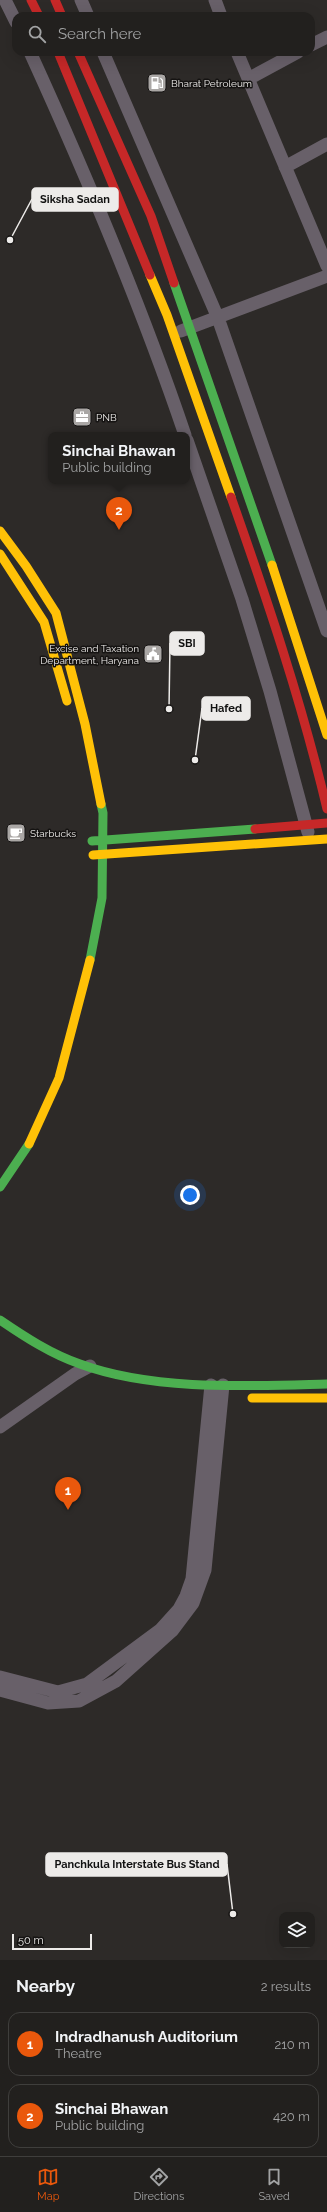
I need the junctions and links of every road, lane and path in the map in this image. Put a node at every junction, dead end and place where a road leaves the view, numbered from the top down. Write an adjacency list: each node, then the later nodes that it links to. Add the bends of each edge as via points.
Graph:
1 (5, 0): 10 (street)
2 (31, 0): 6 (street)
3 (54, 0): 7 (street)
4 (81, 0): 8 (street)
5 (215, 0): 9 (street)
6 (37, 12)
7 (60, 12)
8 (86, 12)
9 (220, 12)
10 (12, 14)
11 (327, 36): 12 (street)
12 (315, 43)
13 (32, 56): 27 (street, via 119,261)
14 (60, 56): 26 (street)
15 (80, 56): 25 (street, via 151,216)
16 (105, 56): 24 (street)
17 (238, 56): 19 (street)
18 (291, 56): 19 (street)
19 (248, 79): 21 (street)
20 (327, 144): 21 (street)
21 (285, 167): 22 (street)
22 (327, 266)
23 (327, 276): 24 (street)
24 (218, 318): 25 (street); 31 (street)
25 (190, 328): 26 (street); 35 (street, via 288,610)
26 (174, 334): 36 (street, via 262,586 315,759)
27 (184, 432)
28 (190, 449): 38 (street, via 242,599)
29 (0, 531): 32 (street, via 56,613)
30 (0, 554): 33 (street, via 44,622)
31 (327, 631)
32 (72, 672): 33 (street); 40 (street, via 103,813)
33 (59, 675): 34 (street)
34 (70, 712)
35 (327, 735)
36 (327, 809)
37 (327, 823): 38 (street)
38 (306, 825): 40 (street); 41 (street)
39 (327, 839): 41 (street)
40 (102, 840): 42 (street); 42 (street, via 92,837 92,858)
41 (309, 840): 42 (street)
42 (102, 854): 43 (street, via 102,898 85,984 59,1078 27,1148)
43 (0, 1187)
44 (0, 1320): 45 (street, via 27,1338 78,1363)
45 (90, 1372): 47 (street, via 122,1375); 49 (street, via 71,1372)
46 (327, 1384): 47 (street)
47 (220, 1393): 48 (street); 50 (street, via 192,1579 179,1609 160,1630 87,1684 77,1688 58,1692); 51 (street, via 205,1570 193,1603 172,1631 116,1681 79,1701 48,1703)
48 (327, 1398)
49 (0, 1428)
50 (0, 1677)
51 (0, 1690)

